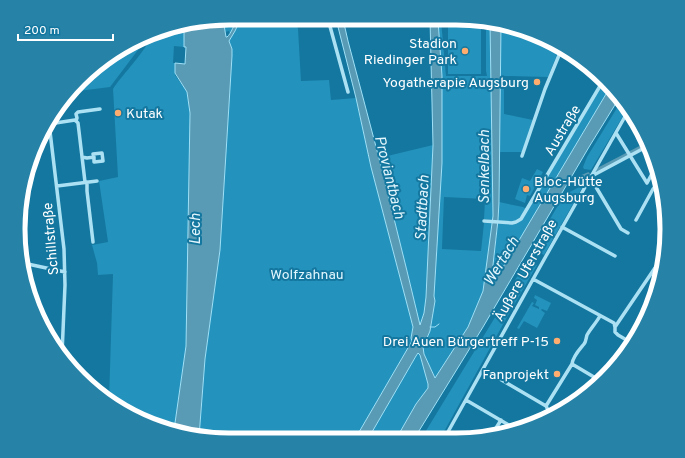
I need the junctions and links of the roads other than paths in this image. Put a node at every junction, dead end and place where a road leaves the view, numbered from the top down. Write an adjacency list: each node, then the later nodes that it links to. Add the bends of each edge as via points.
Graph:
1 (330, 25): 4 (street)
2 (560, 53): 12 (street, Austraße)
3 (600, 85): 23 (street, Austraße, via 523,216 516,222)
4 (348, 92)
5 (100, 109): 7 (street, via 78,112)
6 (626, 116): 10 (street, Äußere Uferstraße)
7 (76, 121): 8 (street); 14 (street)
8 (54, 123)
9 (50, 131): 20 (street, Schillstraße)
10 (616, 133): 13 (street); 17 (street, Äußere Uferstraße)
11 (643, 149): 13 (street)
12 (522, 156)
13 (630, 156): 16 (street, via 647,182); 17 (street)
14 (82, 157): 15 (street); 19 (street)
15 (93, 158)
16 (652, 173)
17 (590, 177): 24 (street, Äußere Uferstraße); 25 (street, via 621,229)
18 (97, 181): 19 (street)
19 (86, 182): 20 (street); 26 (street)
20 (57, 186): 30 (street, Schillstraße)
21 (655, 187): 22 (street)
22 (636, 220)
23 (484, 221)
24 (562, 227): 27 (street); 31 (street, Äußere Uferstraße)
25 (628, 233)
26 (93, 242)
27 (615, 256)
28 (28, 264): 30 (street)
29 (657, 266): 33 (street)
30 (65, 272): 35 (street, Schillstraße)
31 (533, 279): 32 (street); 37 (street, Äußere Uferstraße)
32 (600, 316): 33 (street); 36 (street)
33 (615, 327): 34 (street, via 615,332)
34 (627, 340)
35 (62, 347)
36 (572, 364): 38 (street); 40 (street)
37 (483, 369): 39 (street, Äußere Uferstraße); 40 (street)
38 (595, 378)
39 (466, 400): 43 (street); 46 (street, Äußere Uferstraße)
40 (547, 408): 41 (street); 42 (street)
41 (550, 410)
42 (545, 413)
43 (501, 420): 44 (street); 45 (street)
44 (510, 426)
45 (496, 429)
46 (447, 433)

